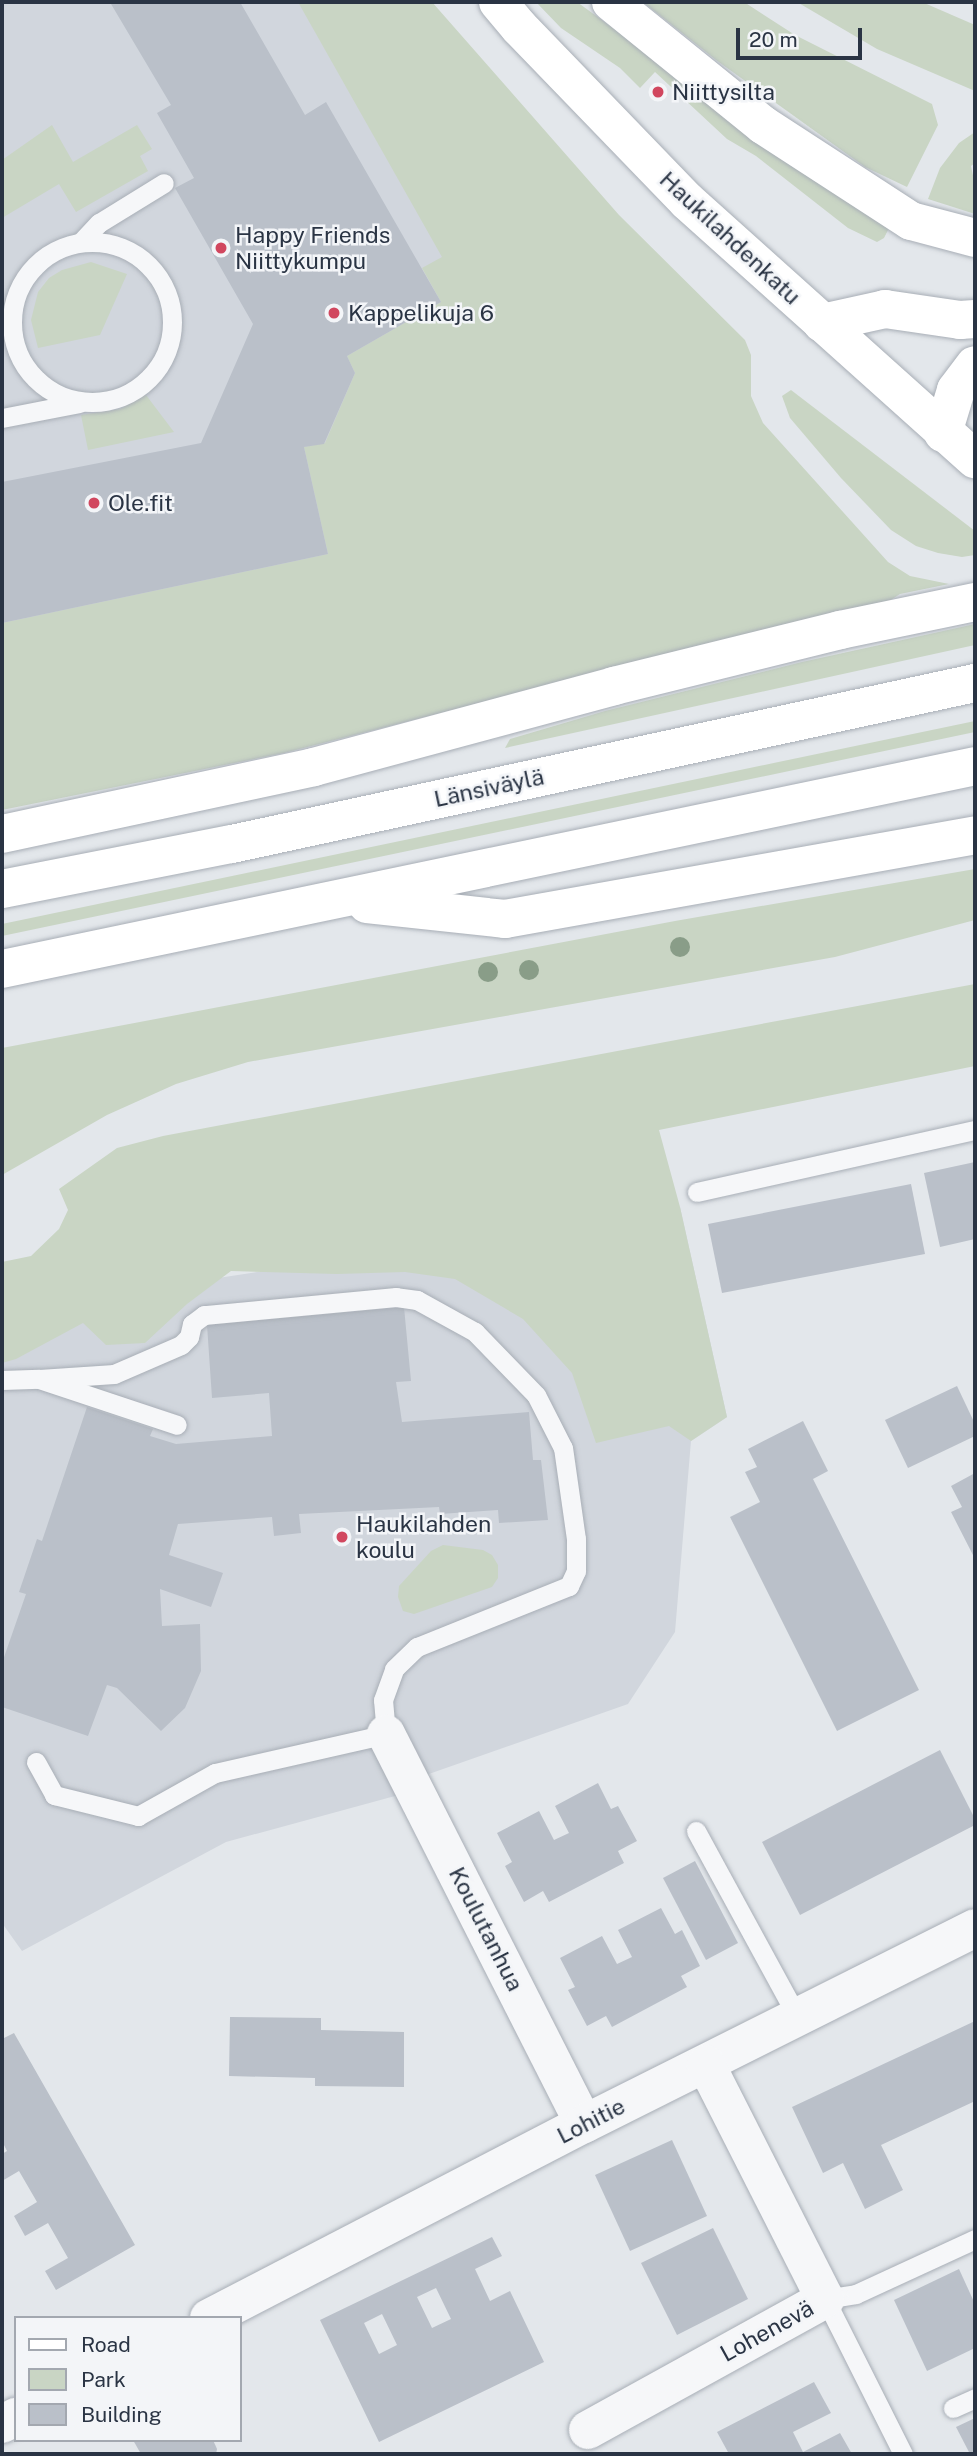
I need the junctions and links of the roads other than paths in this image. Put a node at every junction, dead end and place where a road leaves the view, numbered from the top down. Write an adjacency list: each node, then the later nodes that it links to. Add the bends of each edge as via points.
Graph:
1 (499, 2): 9 (main road, Haukilahdenkatu, via 678,191)
2 (611, 2): 4 (main road, via 762,125 911,221)
3 (164, 183): 5 (lane, via 99,223)
4 (975, 238)
5 (81, 242): 6 (lane, via 55,250); 11 (lane, via 108,243 134,253 154,270 168,294 173,320 168,347 156,371 135,389 110,400)
6 (34, 266): 7 (lane); 11 (lane, via 19,287 12,312 13,337 22,361 37,381 58,395)
7 (2, 290)
8 (975, 318): 9 (main road, via 885,309)
9 (822, 323): 13 (main road, Haukilahdenkatu)
10 (975, 365): 13 (main road, via 956,390)
11 (83, 402): 12 (lane)
12 (2, 418)
13 (943, 433): 14 (main road, Haukilahdenkatu)
14 (975, 459)
15 (975, 602): 18 (main road, via 627,682 314,767)
16 (975, 683): 20 (main road, Länsiväylä, via 232,844)
17 (975, 766): 21 (main road)
18 (2, 834)
19 (975, 835): 21 (main road, via 505,919)
20 (2, 889)
21 (330, 901): 22 (main road)
22 (2, 969)
23 (975, 1130): 24 (lane)
24 (697, 1192)
25 (39, 1379): 26 (lane); 27 (lane); 28 (lane, via 114,1374 181,1345 192,1324 204,1315 396,1297 417,1300 484,1341 536,1395 563,1448 576,1571 569,1586 417,1647 394,1669 383,1700)
26 (2, 1380)
27 (177, 1425)
28 (387, 1734): 29 (lane, via 215,1773 138,1816 54,1795); 34 (street, Koulutanhua)
29 (36, 1762)
30 (696, 1831): 32 (lane)
31 (975, 1928): 32 (street, Lohitie)
32 (798, 2018): 33 (street, Lohitie)
33 (706, 2064): 34 (street, Lohitie); 36 (street, Lohenevä)
34 (584, 2124): 37 (street, Lohitie)
35 (975, 2239): 36 (lane, via 856,2294)
36 (825, 2299): 40 (street, Lohenevä); 41 (lane)
37 (213, 2316)
38 (975, 2398): 39 (lane)
39 (953, 2409)
40 (588, 2430)
41 (903, 2454)

